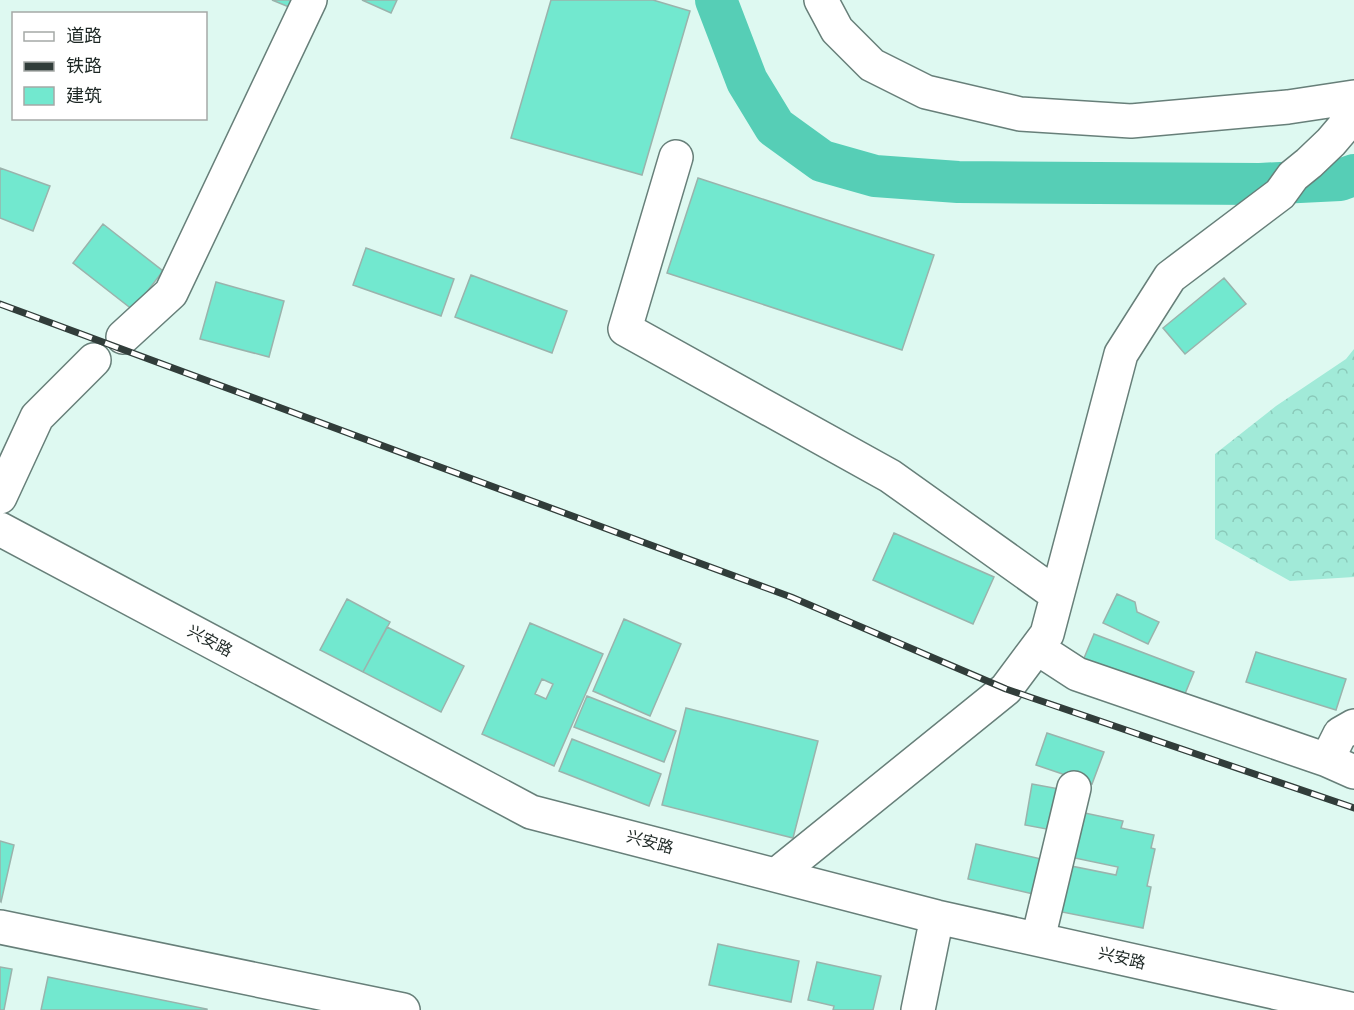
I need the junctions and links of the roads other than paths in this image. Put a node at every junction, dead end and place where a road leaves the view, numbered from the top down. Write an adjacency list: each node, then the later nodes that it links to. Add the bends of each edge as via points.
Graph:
1 (310, 0): 6 (street, via 171,293)
2 (821, 0): 3 (street, via 837,30 872,65 926,92 1020,114 1131,121)
3 (1354, 98)
4 (1354, 115): 10 (street, via 1286,185 1170,277 1121,354)
5 (676, 157): 10 (street, via 626,329 890,476)
6 (123, 337)
7 (94, 360): 8 (street, via 37,417)
8 (0, 497)
9 (0, 529): 15 (street, 兴安路, via 531,812)
10 (1057, 595): 11 (street, via 1047,634)
11 (1037, 648): 13 (street, via 1077,674); 15 (street, via 1006,689)
12 (1354, 726): 13 (street, via 1340,734)
13 (1341, 766)
14 (1074, 788): 18 (street)
15 (776, 875): 16 (street, 兴安路)
16 (937, 917): 18 (street, 兴安路); 20 (street)
17 (0, 927): 19 (street)
18 (1038, 939): 21 (street, 兴安路)
19 (403, 1010)
20 (918, 1010)
21 (1354, 1010)

